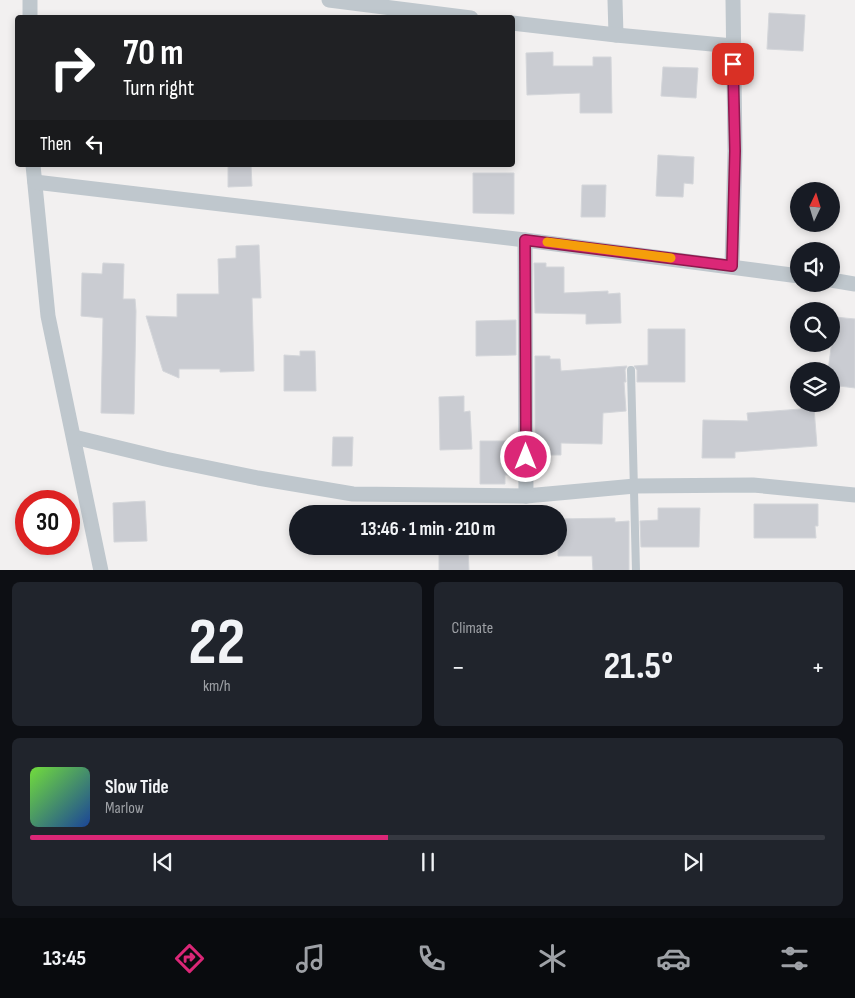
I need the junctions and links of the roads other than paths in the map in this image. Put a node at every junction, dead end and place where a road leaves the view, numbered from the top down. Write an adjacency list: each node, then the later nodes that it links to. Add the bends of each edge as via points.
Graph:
1 (30, 0): 5 (street)
2 (329, 0): 6 (street)
3 (615, 0): 8 (street)
4 (733, 0): 9 (street)
5 (30, 15)
6 (447, 15)
7 (515, 23): 8 (street)
8 (616, 35): 9 (street)
9 (733, 46): 13 (street)
10 (33, 167): 11 (street)
11 (35, 182): 12 (street); 18 (street, via 48,316)
12 (525, 240): 13 (street); 21 (street)
13 (732, 266): 14 (street)
14 (790, 275)
15 (840, 282): 16 (street)
16 (855, 284)
17 (631, 370): 19 (lane)
18 (74, 436): 21 (street, via 258,478 353,494); 22 (street)
19 (635, 486): 20 (street, via 754,485); 21 (street); 23 (lane)
20 (855, 495)
21 (526, 496)
22 (101, 570)
23 (636, 570)

